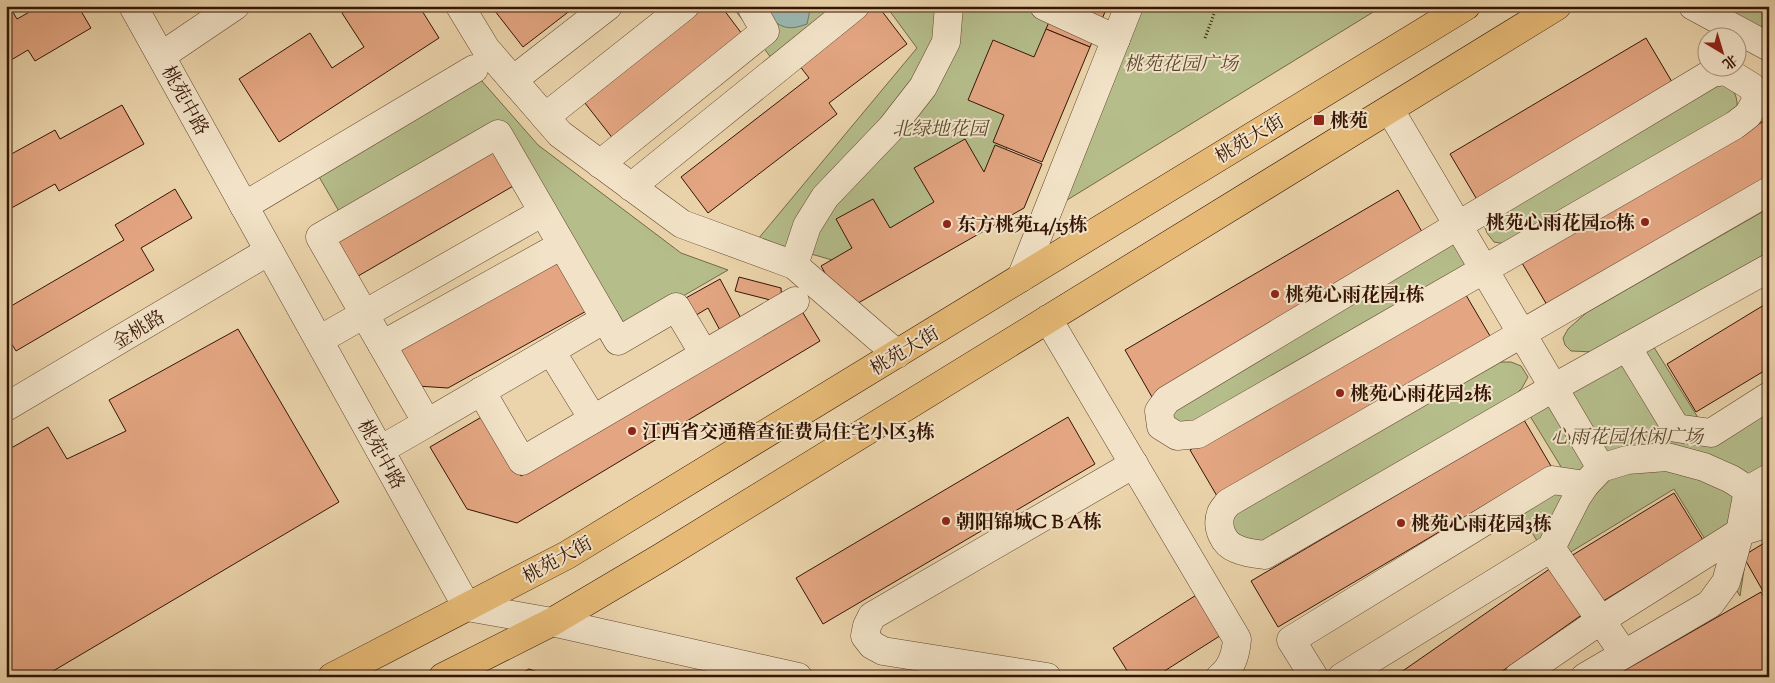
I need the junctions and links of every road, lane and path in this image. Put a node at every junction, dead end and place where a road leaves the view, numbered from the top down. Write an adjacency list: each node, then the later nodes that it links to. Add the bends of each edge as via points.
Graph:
1 (133, 6): 18 (street, 桃苑中路)
2 (235, 6): 18 (street)
3 (460, 6): 20 (street, via 486,49)
4 (608, 6): 20 (street)
5 (685, 6): 22 (street)
6 (753, 6): 23 (street, via 765,31)
7 (855, 6): 24 (street)
8 (949, 6): 31 (street, via 946,42 923,87 891,128 825,197 807,226)
9 (1044, 6): 16 (street)
10 (1129, 6): 16 (street)
11 (1217, 6): 15 (path)
12 (1466, 6): 34 (main road, 桃苑大街)
13 (1557, 6): 21 (main road)
14 (1693, 6): 17 (street)
15 (1205, 38)
16 (1116, 39): 34 (street)
17 (1769, 48)
18 (161, 56): 26 (street, 桃苑中路)
19 (474, 69): 26 (street)
20 (513, 80): 22 (street)
21 (1390, 110): 28 (street); 37 (main road)
22 (545, 117): 23 (street, via 560,134)
23 (600, 164): 24 (street)
24 (631, 187): 31 (street, via 682,224)
25 (1769, 191): 39 (street)
26 (244, 206): 30 (street, 桃苑中路)
27 (543, 212): 29 (street); 36 (street); 36 (street, via 498,134 320,237)
28 (1458, 226): 32 (street); 32 (street, via 1712,73 1726,72 1752,87 1757,99 1748,115 1735,125); 32 (street, via 1167,400 1159,411 1161,426 1177,436 1198,434)
29 (562, 245): 38 (street); 41 (street)
30 (269, 250): 40 (street, 桃苑中路); 49 (street, 金桃路)
31 (794, 265): 45 (street)
32 (1483, 269): 39 (street)
33 (1766, 276): 42 (street)
34 (1020, 278): 45 (main road, 桃苑大街)
35 (795, 301): 44 (street)
36 (365, 314): 40 (street); 41 (street)
37 (1048, 319): 54 (street); 64 (main road)
38 (605, 320): 43 (street); 44 (street, via 618,341 676,307)
39 (1522, 334): 46 (street); 46 (street, via 1228,503 1221,513 1220,532 1235,549 1265,555)
40 (319, 340): 53 (street, 桃苑中路)
41 (382, 345): 51 (street)
42 (1627, 347): 46 (street); 52 (street, via 1676,428)
43 (552, 351): 47 (street); 50 (street)
44 (704, 354): 50 (street)
45 (897, 354): 62 (main road, 桃苑大街, via 567,555)
46 (1553, 388): 56 (street)
47 (481, 391): 50 (street, via 522,461); 51 (street)
48 (1769, 396): 52 (street)
49 (6, 407)
50 (593, 419)
51 (427, 423): 53 (street)
52 (1710, 433): 55 (street)
53 (380, 450): 62 (street, 桃苑中路)
54 (1134, 464): 69 (street, via 872,616 867,626 865,636 883,651); 70 (street, via 1237,639 1236,652 1226,673)
55 (1704, 467): 56 (street, via 1667,457 1626,460); 57 (street)
56 (1593, 476): 61 (street, via 1576,497); 71 (street, via 1552,480 1292,640)
57 (1758, 484): 58 (street); 60 (street)
58 (1769, 514)
59 (1769, 522): 60 (street)
60 (1740, 532): 63 (street); 65 (street, via 1726,582 1710,604)
61 (1551, 548): 63 (street); 72 (street)
62 (467, 607): 64 (street); 66 (main road, 桃苑大街)
63 (1601, 620): 65 (street); 73 (street)
64 (552, 622): 67 (main road); 68 (street)
65 (1624, 654): 74 (street)
66 (332, 677)
67 (443, 677)
68 (798, 677)
69 (1047, 677)
70 (1220, 677)
71 (1314, 677)
72 (1342, 677)
73 (1518, 677)
74 (1585, 677)

